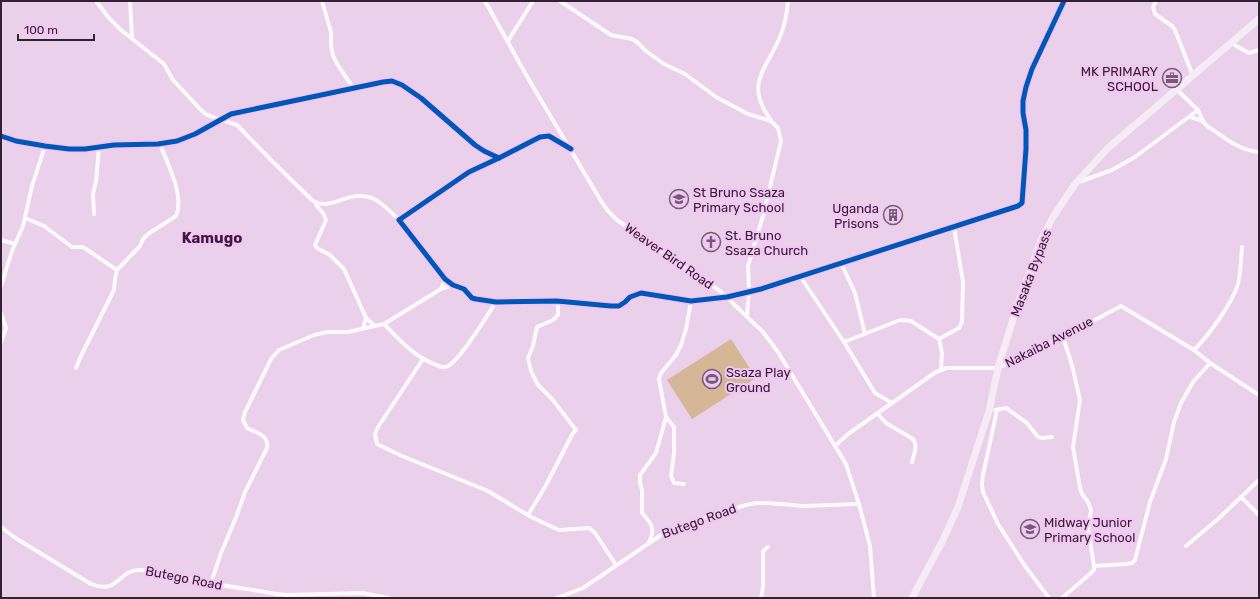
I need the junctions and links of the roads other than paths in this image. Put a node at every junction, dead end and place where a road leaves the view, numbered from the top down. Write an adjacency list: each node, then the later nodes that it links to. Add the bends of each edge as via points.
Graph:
1 (96, 1): 11 (street, via 109,18)
2 (130, 1): 11 (street)
3 (322, 1): 16 (street, via 331,32 333,56)
4 (485, 1): 12 (street, Weaver Bird Road)
5 (533, 1): 12 (street)
6 (560, 1): 21 (street, via 611,35 637,42 664,64 691,78 716,97 748,114)
7 (788, 1): 21 (street, via 780,37 758,82 760,102)
8 (1064, 1): 35 (street, via 1032,69 1023,101 1026,149 1022,203)
9 (1156, 1): 15 (street, via 1153,7 1155,14 1175,30)
10 (1259, 19): 13 (highway, Masaka Bypass)
11 (132, 38): 20 (street, via 164,64 173,80 201,110)
12 (508, 41): 27 (street, Weaver Bird Road)
13 (1231, 43): 14 (street, via 1249,53); 15 (highway, Masaka Bypass)
14 (1259, 50)
15 (1193, 76): 17 (highway, Masaka Bypass)
16 (354, 89): 20 (street, via 231,114); 29 (street, via 392,81 402,85 476,145)
17 (1176, 90): 18 (street); 30 (highway, Masaka Bypass, via 1108,148)
18 (1198, 110): 19 (street); 22 (street)
19 (1190, 117): 22 (street); 30 (street, via 1135,157 1112,170)
20 (219, 120): 24 (street, via 195,134); 31 (street, via 237,125)
21 (771, 121): 46 (street, via 778,128 781,141 748,266)
22 (1203, 121): 28 (street, via 1236,146)
23 (1, 136): 25 (street)
24 (160, 144): 26 (street); 40 (street, via 178,196 179,210 176,216 143,239 140,246)
25 (45, 146): 26 (street, via 85,149); 33 (street)
26 (99, 147): 32 (street, via 93,194)
27 (571, 149): 29 (street, via 549,136 540,137); 47 (street, Weaver Bird Road, via 608,211)
28 (1259, 152)
29 (499, 158): 34 (street, via 469,172)
30 (1075, 184): 66 (highway, Masaka Bypass, via 1042,238)
31 (317, 204): 34 (street, via 326,205 353,196 363,196 373,198); 53 (street, via 326,220 315,245 342,266)
32 (94, 214)
33 (25, 218): 37 (street); 40 (street, via 44,226 72,247 83,247)
34 (399, 220): 42 (street)
35 (954, 227): 39 (street); 59 (street, via 964,282 962,322 959,328)
36 (1, 240): 37 (street)
37 (15, 244): 43 (street)
38 (1242, 247): 62 (street, via 1236,290 1223,313)
39 (841, 263): 41 (street); 57 (street, via 855,293)
40 (117, 270): 65 (street, via 114,290)
41 (800, 276): 46 (street); 61 (street)
42 (445, 279): 44 (street); 45 (street)
43 (1, 286)
44 (453, 286): 45 (street); 49 (street, via 469,292 472,298)
45 (441, 289): 54 (street)
46 (749, 291): 47 (street); 52 (street)
47 (727, 297): 48 (street); 52 (street, Weaver Bird Road)
48 (692, 301): 50 (street, via 641,293 630,296 619,306); 73 (street, via 681,345 660,376)
49 (496, 302): 50 (street); 63 (street, via 477,332 451,364 445,368)
50 (558, 302): 81 (street, via 558,315 553,320 537,326 528,358 538,385 576,430)
51 (1, 313): 60 (street, via 6,328)
52 (747, 316): 75 (street, Weaver Bird Road, via 778,352)
53 (366, 318): 55 (street); 56 (street)
54 (384, 324): 55 (street); 63 (street)
55 (375, 326): 56 (street)
56 (363, 328): 89 (street, via 314,335 279,350 271,359 243,420 247,428 266,438 267,448 245,492)
57 (865, 334): 59 (street, via 906,320 912,321); 61 (street)
58 (1063, 337): 62 (street, Nakaiba Avenue, via 1121,306); 66 (street, Nakaiba Avenue); 88 (street, via 1080,400 1074,447 1080,488 1091,510 1088,528)
59 (940, 340): 67 (street)
60 (1, 342)
61 (844, 342): 69 (street, via 875,393)
62 (1194, 350): 64 (street, Nakaiba Avenue)
63 (422, 359): 81 (street, via 378,426 375,434 377,444 488,491)
64 (1210, 363): 68 (street, Nakaiba Avenue); 88 (street, via 1193,382 1181,403 1135,560 1127,564)
65 (76, 368)
66 (998, 368): 67 (street, Nakaiba Avenue); 71 (highway, Masaka Bypass)
67 (941, 369): 69 (street)
68 (1259, 395)
69 (892, 403): 72 (street)
70 (997, 410): 71 (street); 74 (street, via 1011,410 1040,438); 95 (street, via 983,475 983,492 998,524)
71 (988, 412): 94 (highway, Masaka Bypass, via 958,507)
72 (876, 413): 75 (street); 76 (street, via 886,423 913,438 916,445)
73 (666, 416): 78 (street, via 674,427 672,480 674,483); 84 (street, via 656,453 639,479 642,490 642,513 652,524 653,535)
74 (1052, 437)
75 (835, 446): 80 (street, Weaver Bird Road, via 846,464)
76 (912, 462)
77 (1259, 480): 79 (street)
78 (684, 484)
79 (1241, 497): 82 (street); 85 (street)
80 (859, 504): 84 (street, Butego Road, via 751,504 713,515); 93 (street, Weaver Bird Road, via 871,553)
81 (528, 515): 87 (street, via 559,530 589,528)
82 (1259, 515)
83 (1, 528): 89 (street, Butego Road, via 100,588 107,588 135,570)
84 (649, 542): 87 (street, Butego Road)
85 (1186, 546)
86 (768, 547): 92 (street, via 763,552)
87 (616, 565): 91 (street, Butego Road, via 583,588)
88 (1094, 566): 96 (street, via 1091,573)
89 (211, 584): 90 (street, Butego Road, via 286,595 357,592)
90 (389, 598)
91 (557, 598)
92 (761, 598)
93 (874, 598)
94 (912, 598)
95 (1049, 598)
96 (1062, 598)

